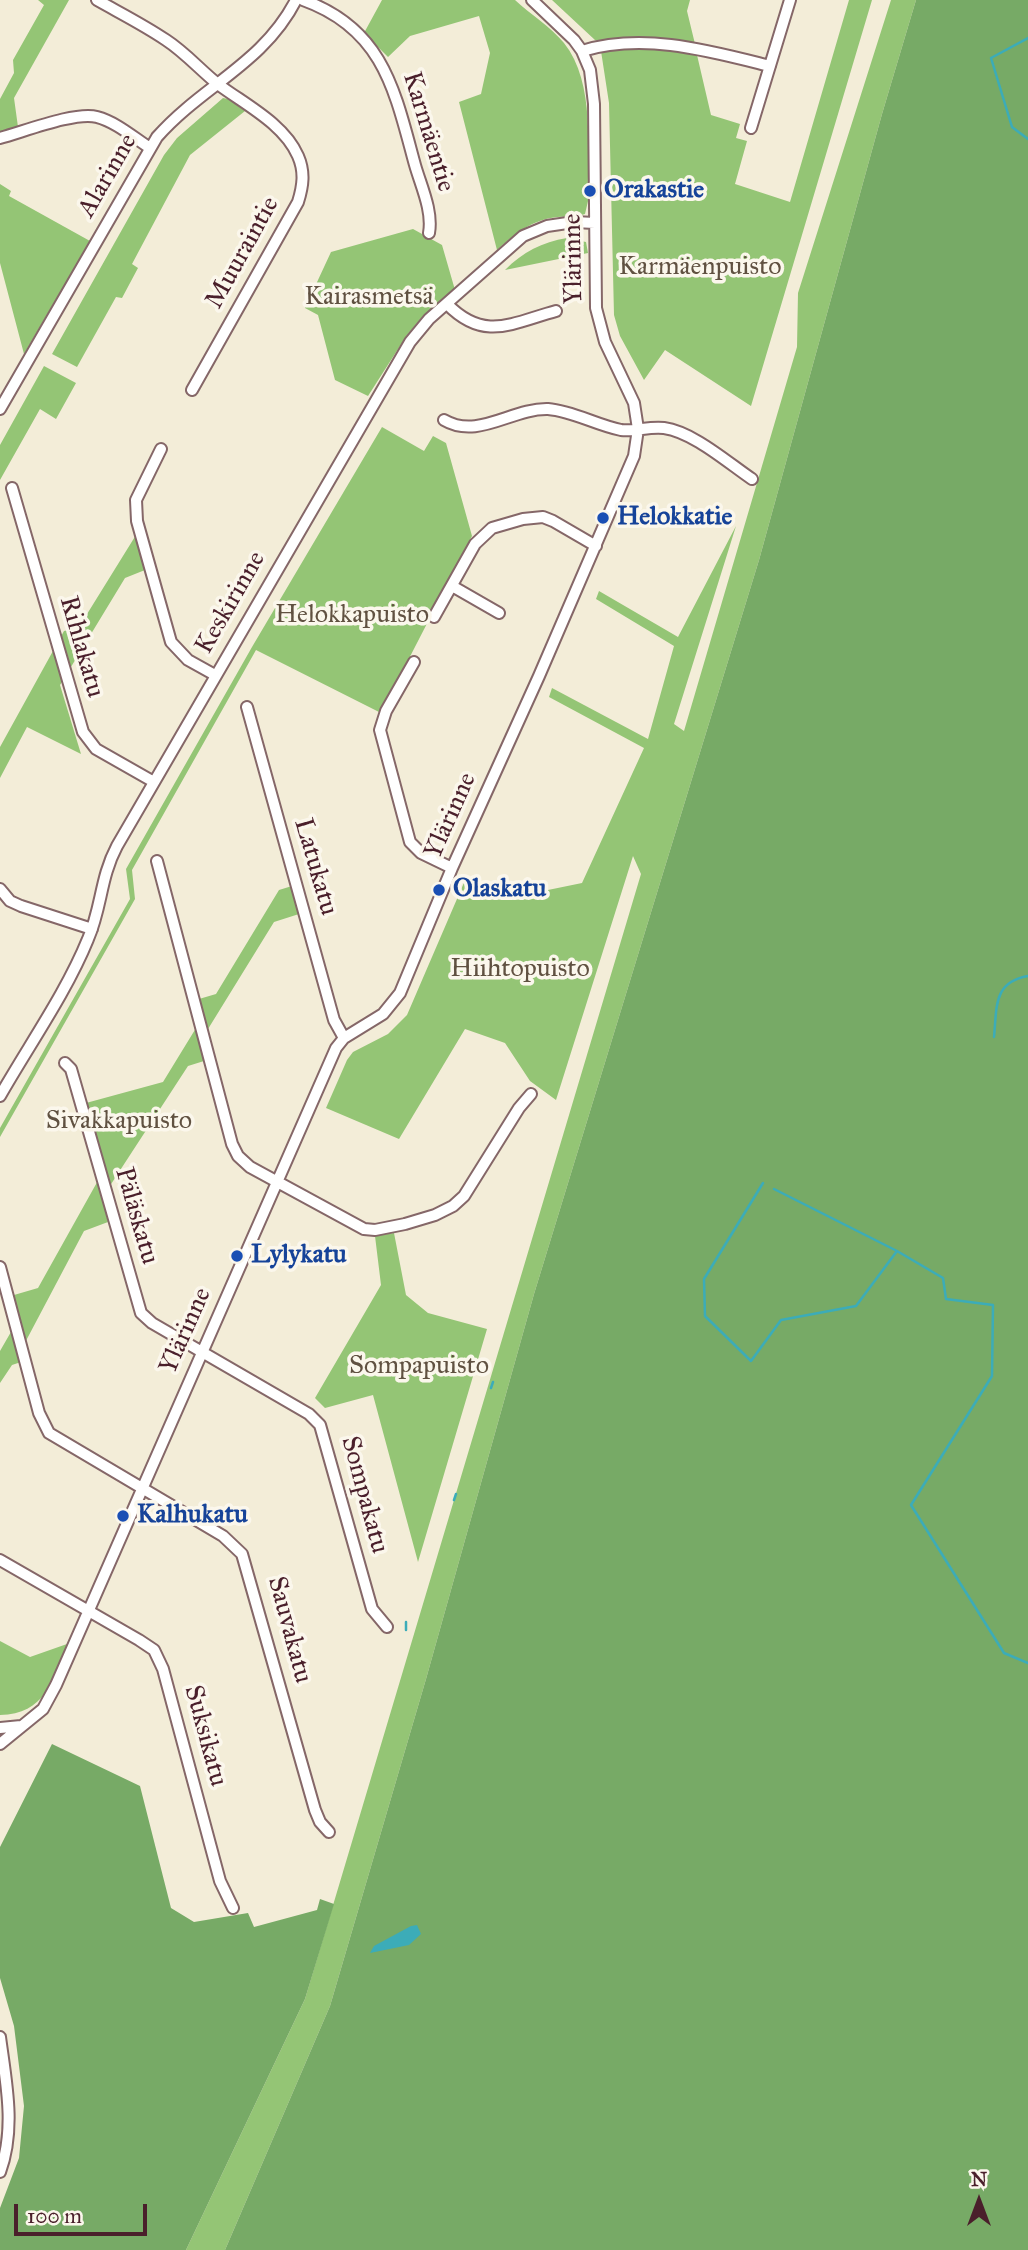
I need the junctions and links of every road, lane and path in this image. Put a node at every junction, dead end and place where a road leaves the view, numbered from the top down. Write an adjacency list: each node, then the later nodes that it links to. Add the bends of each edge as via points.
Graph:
1 (97, 0): 8 (street, Muuraintie, via 166,40)
2 (296, 0): 8 (street, Alarinne, via 268,42)
3 (303, 0): 13 (street, Karmäentie, via 342,21 387,71 428,210)
4 (532, 0): 6 (street, Ylärinne)
5 (790, 0): 7 (street)
6 (582, 51): 7 (street, via 612,44 655,44 709,50); 12 (street, Ylärinne, via 590,70 594,104)
7 (770, 66): 9 (street)
8 (217, 84): 11 (street, Alarinne, via 172,121); 16 (street, Muuraintie, via 291,143 303,177 298,202)
9 (751, 128)
10 (0, 138): 11 (street, via 91,116 108,121)
11 (150, 148): 17 (street, Alarinne)
12 (595, 223): 14 (street, Keskirinne, via 561,223 535,230); 19 (street, Ylärinne, via 599,324 631,393)
13 (429, 233)
14 (447, 304): 15 (street, via 489,328); 28 (street, Keskirinne, via 410,342)
15 (556, 311)
16 (192, 390)
17 (0, 409)
18 (444, 420): 19 (street, via 469,428 548,410 619,429)
19 (638, 429): 21 (street, via 677,431); 23 (street, Ylärinne, via 630,469)
20 (161, 449): 28 (street, via 136,500 136,521 171,642 188,660)
21 (752, 479)
22 (12, 488): 30 (street, Rihlakatu, via 83,732 96,749)
23 (596, 546): 24 (street, via 549,519 509,522 482,535); 32 (street, Ylärinne)
24 (452, 586): 25 (street); 26 (street)
25 (499, 613)
26 (434, 617)
27 (414, 662): 32 (street, via 383,717 381,736 411,842 421,853)
28 (215, 676): 30 (street, Keskirinne)
29 (247, 707): 35 (street, Latukatu, via 334,1020)
30 (154, 782): 34 (street, Keskirinne, via 108,863)
31 (157, 861): 39 (street, via 234,1150 250,1167)
32 (452, 868): 35 (street, Ylärinne, via 400,993 383,1014)
33 (0, 889): 34 (street, via 21,906)
34 (92, 929): 38 (street, Keskirinne, via 75,968)
35 (344, 1038): 39 (street, Ylärinne, via 328,1063)
36 (65, 1063): 41 (street, Päläskatu, via 71,1069 141,1313)
37 (531, 1094): 39 (street, via 464,1196 435,1215 364,1229)
38 (0, 1096)
39 (276, 1182): 41 (street, Ylärinne)
40 (0, 1267): 42 (street, via 45,1427 56,1439)
41 (202, 1352): 42 (street, Ylärinne); 45 (street, Sompakatu, via 309,1414 320,1425 372,1609)
42 (141, 1488): 44 (street, Ylärinne); 49 (street, Sauvakatu, via 223,1536 242,1554 315,1810)
43 (0, 1560): 44 (street, Suksikatu)
44 (89, 1611): 46 (street, Ylärinne, via 51,1696); 50 (street, Suksikatu, via 150,1647 160,1661 220,1881)
45 (387, 1627)
46 (24, 1725): 47 (street); 48 (street, Ylärinne)
47 (0, 1728)
48 (0, 1744)
49 (330, 1832)
50 (233, 1908)
51 (0, 2037): 52 (street, via 10,2107)
52 (0, 2170)

